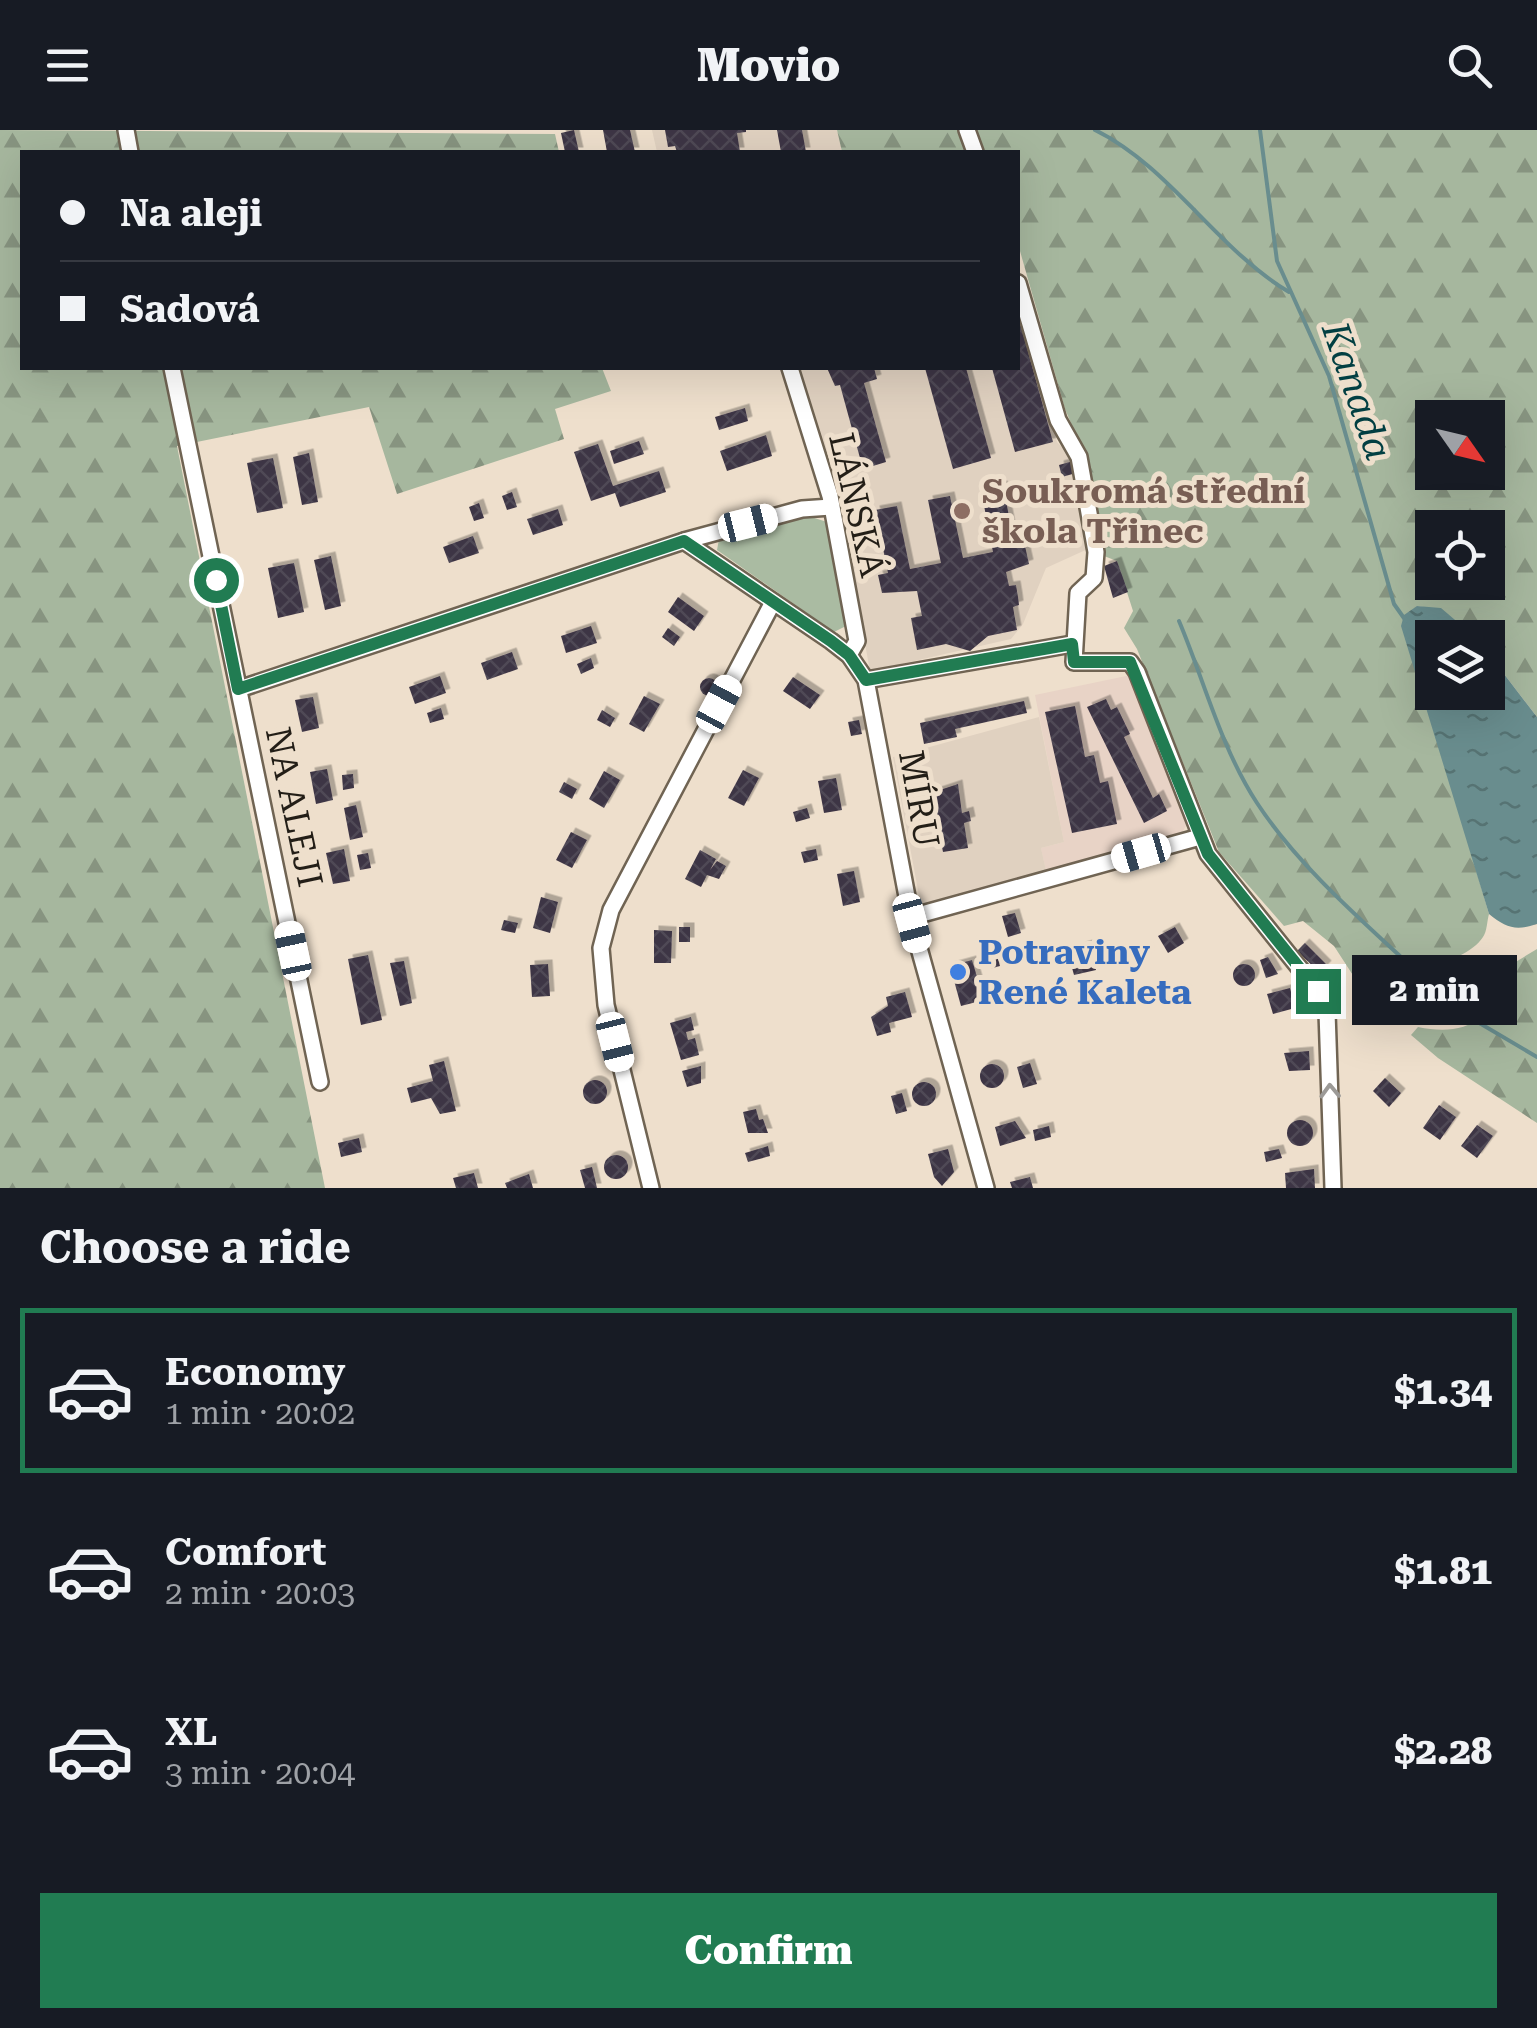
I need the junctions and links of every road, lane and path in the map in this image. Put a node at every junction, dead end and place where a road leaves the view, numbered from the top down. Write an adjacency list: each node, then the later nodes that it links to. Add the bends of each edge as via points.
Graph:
1 (1020, 290): 7 (street, via 1058,420 1080,457 1096,552 1094,578 1078,593)
2 (172, 370): 10 (street, NA ALEJI)
3 (791, 370): 4 (street, LÁNSKÁ)
4 (831, 506): 5 (street); 8 (street, LÁNSKÁ, via 857,641)
5 (684, 541): 6 (street); 10 (street)
6 (773, 602): 8 (street); 14 (street, via 612,910 601,948 606,1005)
7 (1072, 644): 9 (street); 11 (street, via 1074,662 1130,662 1137,672)
8 (849, 655): 9 (street, MÍRU)
9 (866, 680): 12 (street, MÍRU)
10 (238, 689): 13 (street, NA ALEJI)
11 (1200, 837): 12 (street); 16 (street, one-way to 11, via 1328,1012)
12 (911, 917): 15 (street, MÍRU)
13 (320, 1082)
14 (652, 1188)
15 (986, 1188)
16 (1333, 1188)

